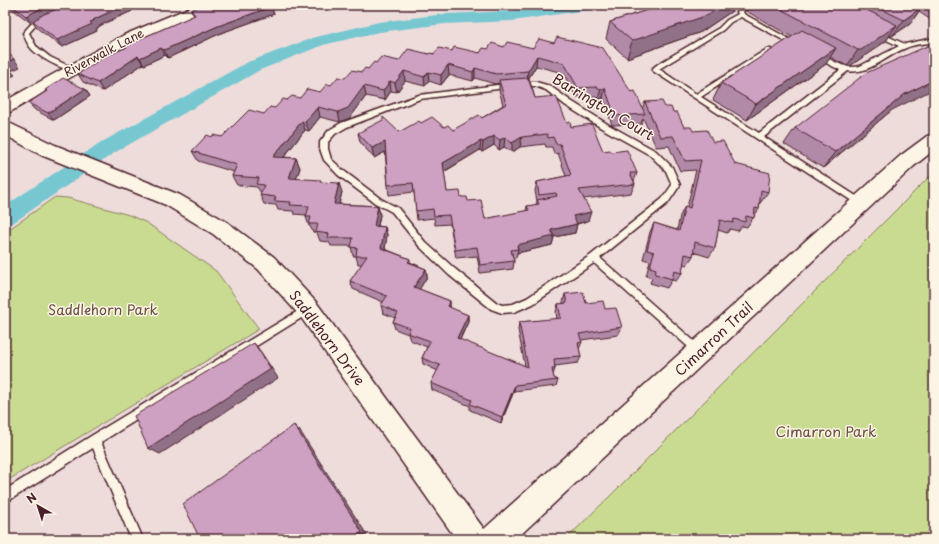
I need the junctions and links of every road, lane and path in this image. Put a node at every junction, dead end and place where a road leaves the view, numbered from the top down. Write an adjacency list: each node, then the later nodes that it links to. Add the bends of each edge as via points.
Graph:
1 (207, 5): 11 (street, Riverwalk Lane, via 129,38)
2 (746, 5): 3 (lane, via 740,12)
3 (741, 15): 9 (lane); 13 (lane, via 655,69 660,75)
4 (53, 16): 11 (lane, via 33,25 26,33 33,47 48,58)
5 (869, 29): 7 (lane)
6 (934, 40): 7 (lane)
7 (904, 46): 12 (lane, via 862,68)
8 (769, 50): 13 (lane)
9 (807, 51)
10 (814, 54): 12 (lane)
11 (72, 69): 14 (street, Riverwalk Lane)
12 (845, 70): 16 (lane)
13 (696, 97): 16 (lane)
14 (5, 108)
15 (5, 127): 20 (street, Saddlehorn Drive, via 48,150 173,200 220,228 266,263)
16 (759, 137): 18 (lane)
17 (934, 141): 18 (street, Cimarron Trail, via 907,161)
18 (862, 203): 21 (street, Cimarron Trail)
19 (594, 258): 19 (lane, Barrington Court, via 514,308 502,309 494,306 422,244 395,210 378,201 341,173 328,160 324,142 332,132 344,125 419,97 521,84 536,84 548,88 606,127 653,153 669,169 676,185 665,202); 21 (lane)
20 (308, 309): 22 (lane); 25 (street, Saddlehorn Drive)
21 (700, 352): 26 (street, Cimarron Trail)
22 (95, 440): 23 (lane); 24 (lane)
23 (5, 497)
24 (137, 539)
25 (474, 539)
26 (495, 539)

